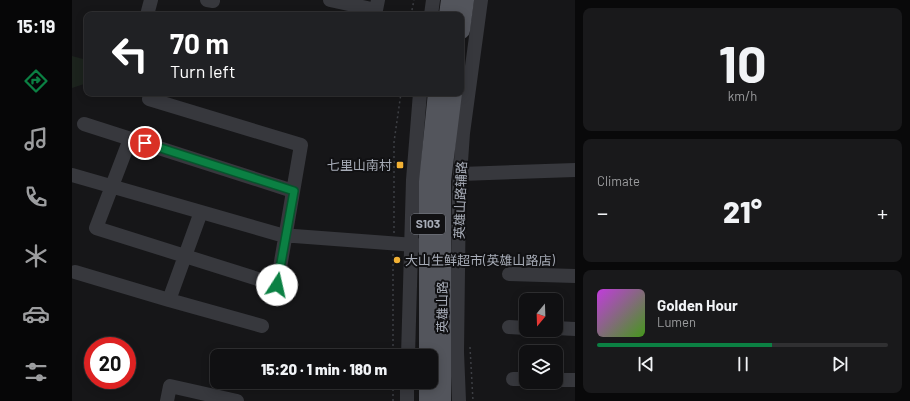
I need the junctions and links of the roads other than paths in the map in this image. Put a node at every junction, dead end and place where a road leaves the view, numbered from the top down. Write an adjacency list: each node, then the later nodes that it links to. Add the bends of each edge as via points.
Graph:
1 (151, 0): 8 (street)
2 (330, 0): 3 (street, via 376,10)
3 (378, 0)
4 (433, 0): 9 (street)
5 (450, 0): 10 (main road)
6 (465, 0): 11 (main road)
7 (481, 0): 19 (street, 英雄山路辅路, via 463,133)
8 (148, 12)
9 (431, 12)
10 (448, 12)
11 (463, 12)
12 (420, 96): 25 (street, via 413,180)
13 (437, 96): 25 (main road, 英雄山路 / S103)
14 (453, 96): 46 (main road, 英雄山路 / S103, via 442,181)
15 (149, 99): 22 (street, via 301,145)
16 (84, 124): 17 (street)
17 (130, 139): 21 (street); 22 (street)
18 (575, 170): 19 (street)
19 (461, 174): 47 (street, 英雄山路辅路, via 457,352)
20 (72, 175): 21 (street)
21 (112, 186): 23 (street); 26 (street, via 96,228)
22 (294, 191): 24 (street)
23 (202, 212): 24 (street); 26 (street)
24 (286, 236): 25 (street); 26 (street, via 277,285)
25 (420, 246): 36 (street); 37 (main road, 英雄山路 / S103)
26 (185, 256): 30 (street)
27 (75, 272): 30 (street)
28 (509, 274): 29 (street)
29 (575, 276)
30 (170, 300): 31 (street)
31 (262, 326)
32 (509, 327): 33 (street)
33 (519, 328)
34 (563, 328): 35 (street)
35 (575, 328)
36 (409, 349)
37 (427, 349)
38 (563, 380): 39 (street)
39 (575, 380)
40 (407, 389): 44 (street)
41 (428, 389): 45 (main road)
42 (167, 401): 43 (street, via 170,386)
43 (237, 401)
44 (407, 401)
45 (428, 401)
46 (442, 401)
47 (459, 401)

